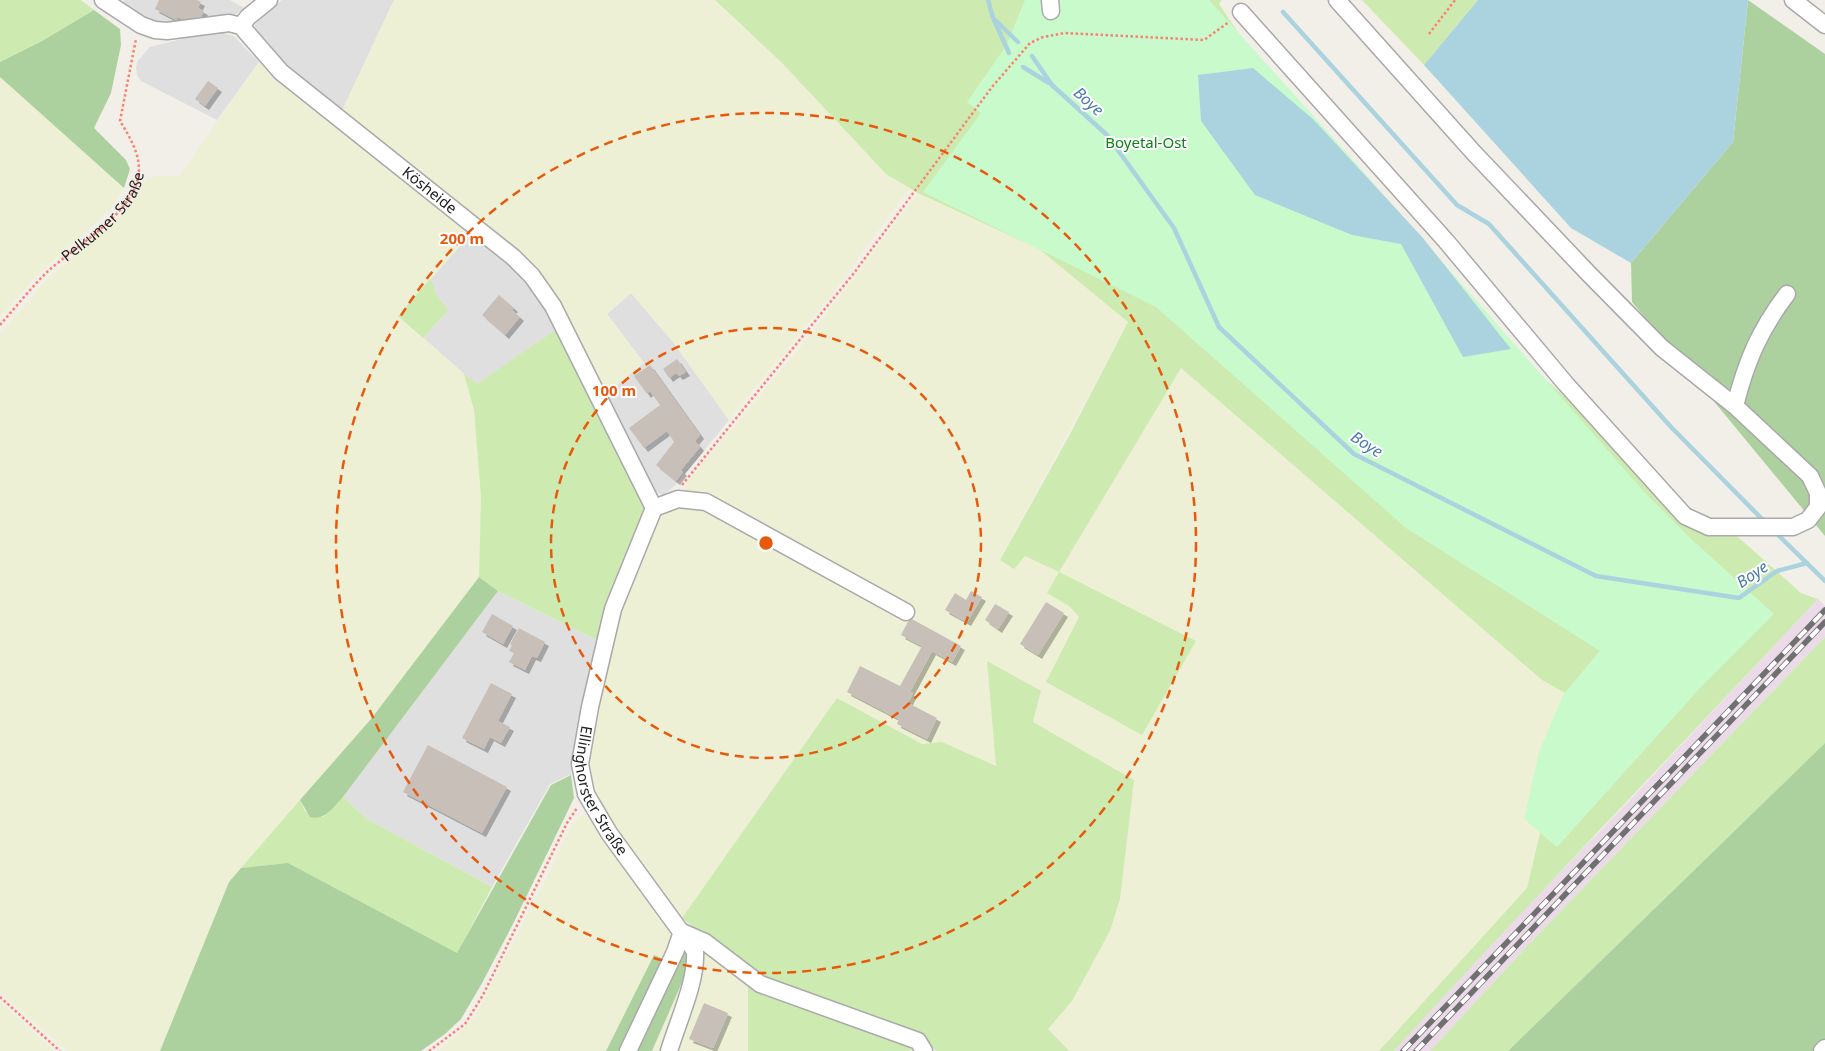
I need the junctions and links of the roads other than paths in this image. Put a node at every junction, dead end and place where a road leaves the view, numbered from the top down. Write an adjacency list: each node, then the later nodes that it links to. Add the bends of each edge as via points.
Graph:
1 (103, 0): 7 (street, via 141,25 167,31 211,24)
2 (268, 0): 7 (street)
3 (1337, 0): 9 (street, via 1474,153 1589,274 1662,348)
4 (1793, 0): 6 (street)
5 (1241, 12): 9 (street, via 1685,516 1709,527 1793,528 1808,520 1818,507 1818,493 1810,476)
6 (1825, 25)
7 (241, 26): 10 (street, Kösheide, via 281,72 506,251 532,276 553,306)
8 (1787, 294): 9 (street, via 1761,331 1746,366)
9 (1735, 406)
10 (661, 505): 11 (street, via 688,499 706,502); 12 (street, Ellinghorster Straße, via 613,609 580,764 586,794 609,833)
11 (906, 612)
12 (682, 932): 14 (street); 15 (street, Ellinghorster Straße, via 695,951 696,966); 16 (street, via 705,942 760,984 918,1040)
13 (1825, 1048): 17 (street)
14 (628, 1051)
15 (669, 1051)
16 (924, 1051)
17 (1822, 1051)

